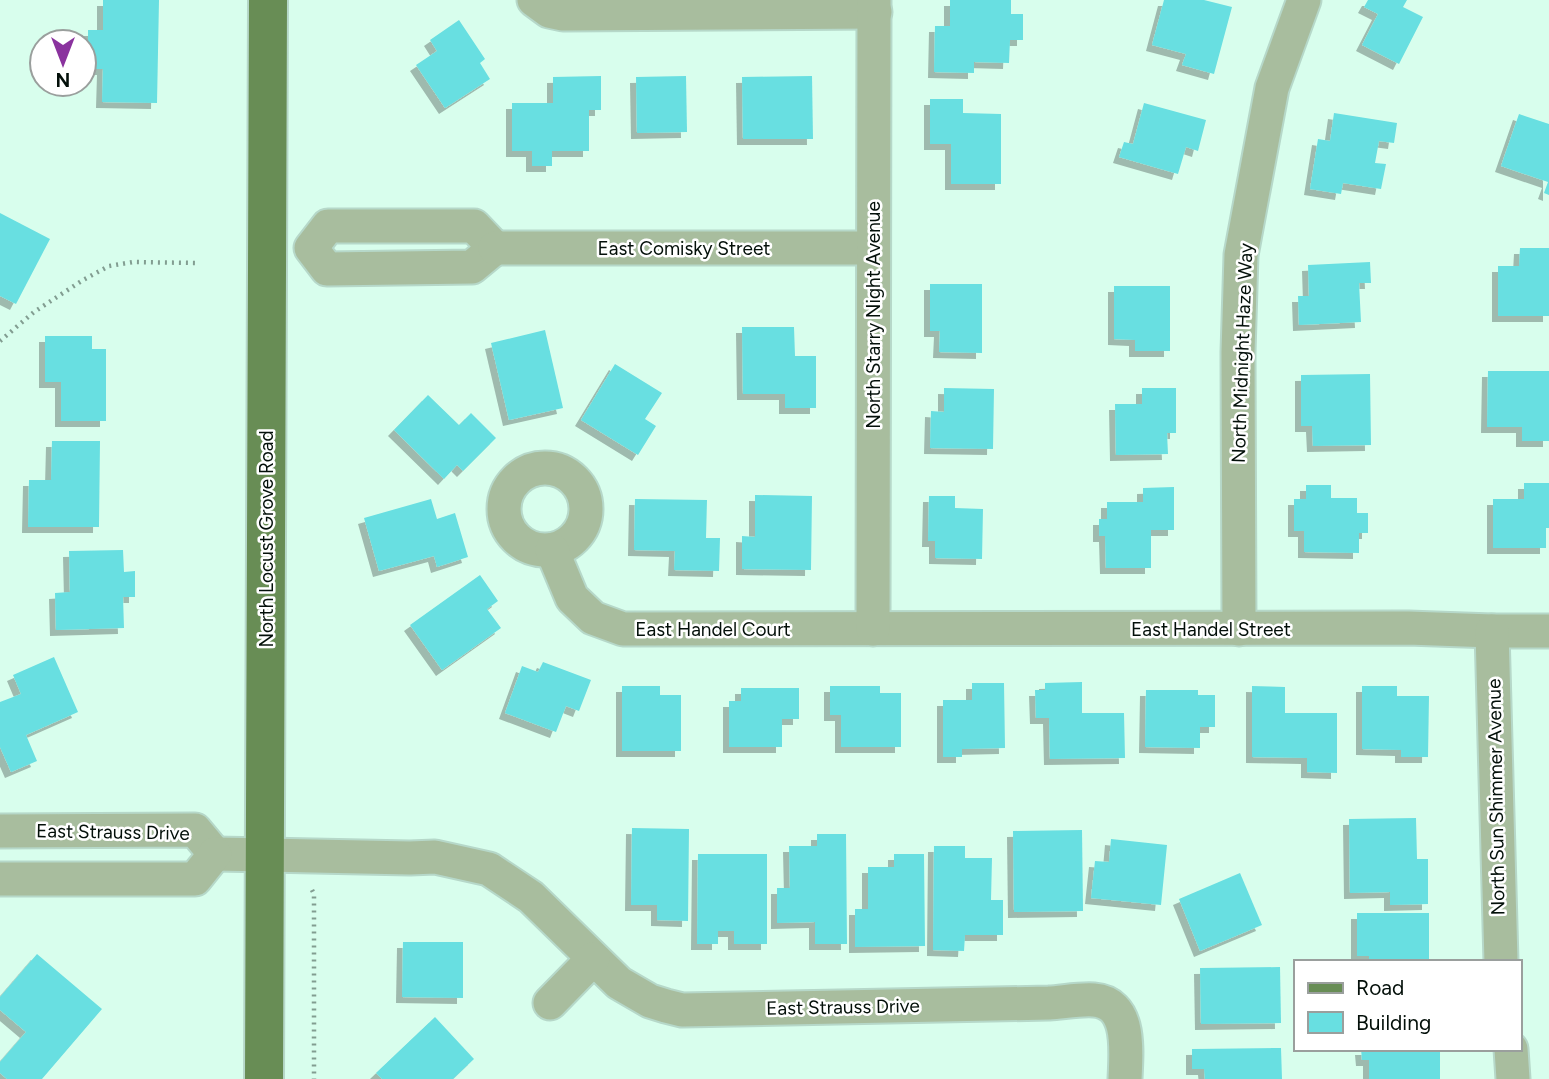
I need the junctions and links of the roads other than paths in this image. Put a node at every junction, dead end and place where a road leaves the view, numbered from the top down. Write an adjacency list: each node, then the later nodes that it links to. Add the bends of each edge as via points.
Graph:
1 (268, 0): 5 (main road, North Locust Grove Road)
2 (1304, 0): 9 (street, North Midnight Haze Way, via 1272,88 1241,255)
3 (535, 1): 4 (street, via 563,14)
4 (874, 6): 6 (street, North Starry Night Avenue)
5 (267, 248): 6 (street, East Comisky Street, via 311,248 327,268 472,267 495,248); 14 (main road, North Locust Grove Road)
6 (873, 248): 8 (street, North Starry Night Avenue)
7 (552, 550): 8 (street, East Handel Court, via 572,598 593,618 623,629)
8 (873, 629): 9 (street, East Handel Street)
9 (1239, 629): 10 (street, East Handel Street)
10 (1492, 631): 11 (street, East Handel Street); 17 (street, North Sun Shimmer Avenue)
11 (1549, 631)
12 (0, 831): 13 (street, East Strauss Drive, via 195,830)
13 (215, 855): 14 (street, East Strauss Drive); 15 (street, East Strauss Drive, via 195,879)
14 (265, 855): 16 (street, East Strauss Drive, via 435,857 489,869 531,897); 20 (main road, North Locust Grove Road)
15 (0, 879)
16 (593, 959): 18 (street); 21 (street, East Strauss Drive, via 629,989 682,1010 1109,1003 1125,1034)
17 (1501, 960)
18 (550, 1003)
19 (1511, 1051): 22 (street)
20 (264, 1079)
21 (1125, 1079)
22 (1513, 1079)

